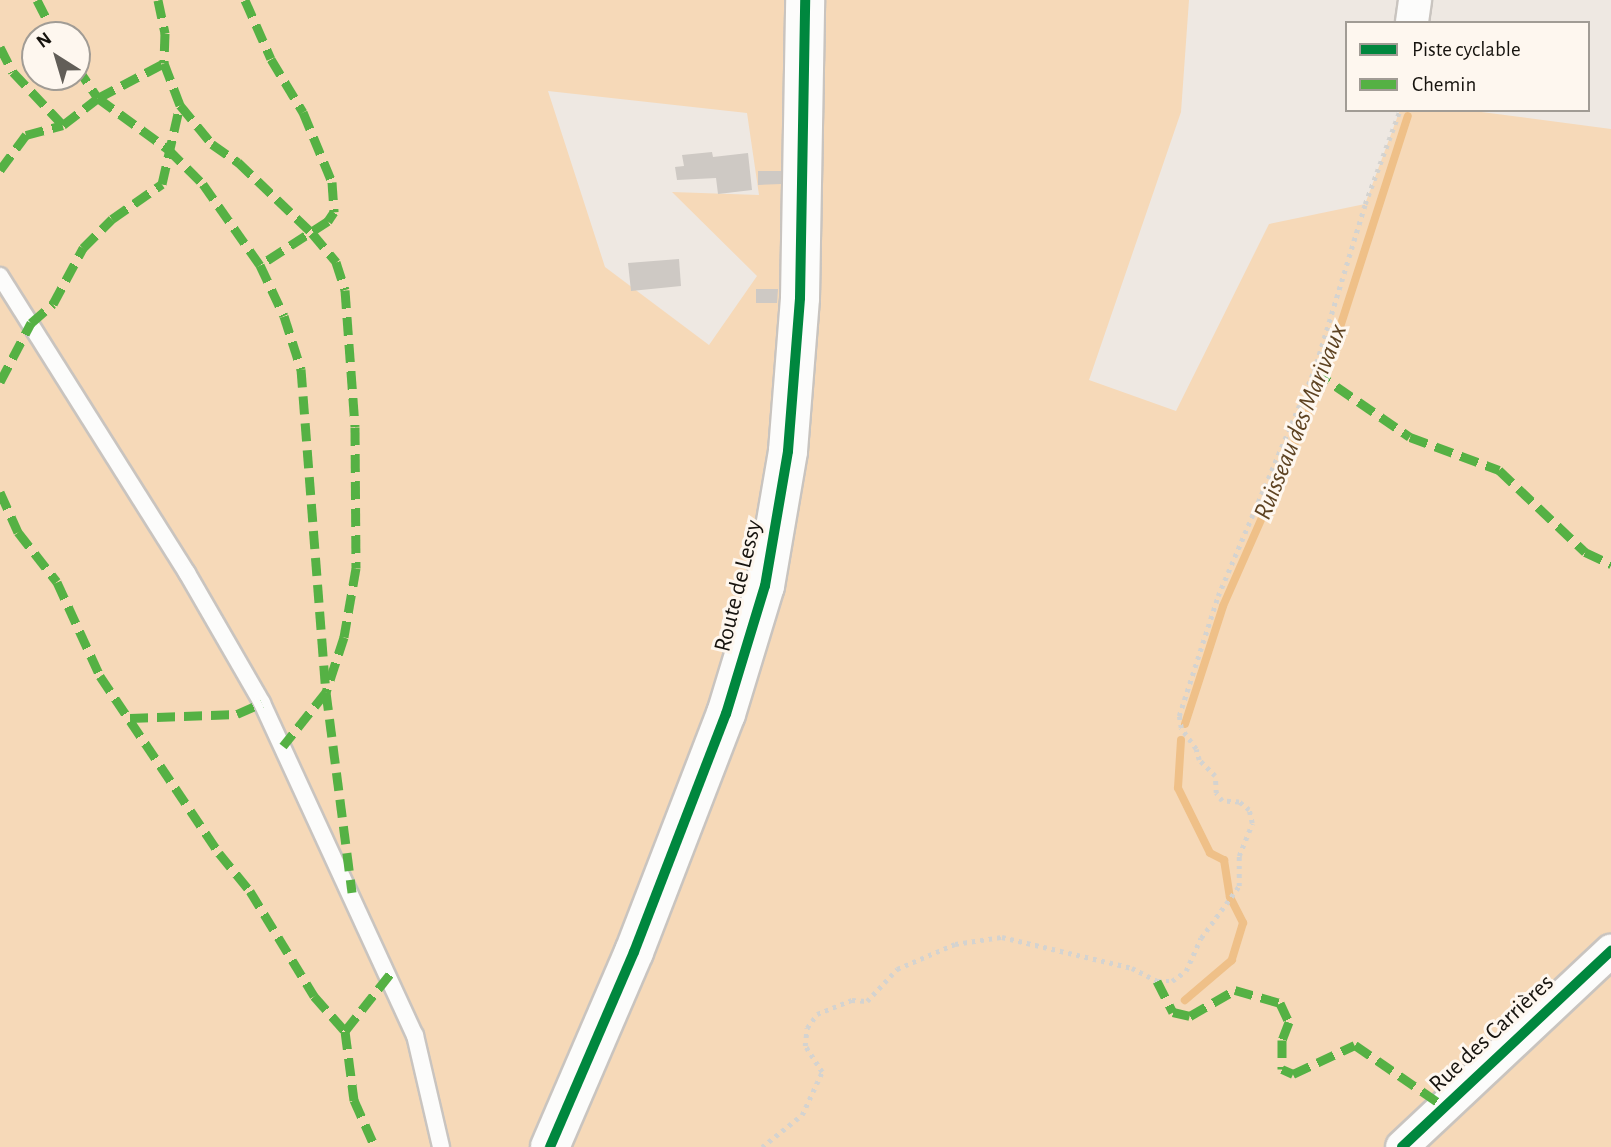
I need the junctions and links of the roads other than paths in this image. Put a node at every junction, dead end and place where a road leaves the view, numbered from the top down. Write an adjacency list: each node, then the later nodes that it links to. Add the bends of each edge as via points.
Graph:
1 (805, 0): 5 (street, Route de Lessy, via 800,298 788,451 765,586 722,727 634,952)
2 (0, 276): 4 (lane, via 187,573 262,703 415,1035)
3 (1611, 951): 6 (street, Rue des Carrières)
4 (441, 1147)
5 (550, 1147)
6 (1402, 1147)

